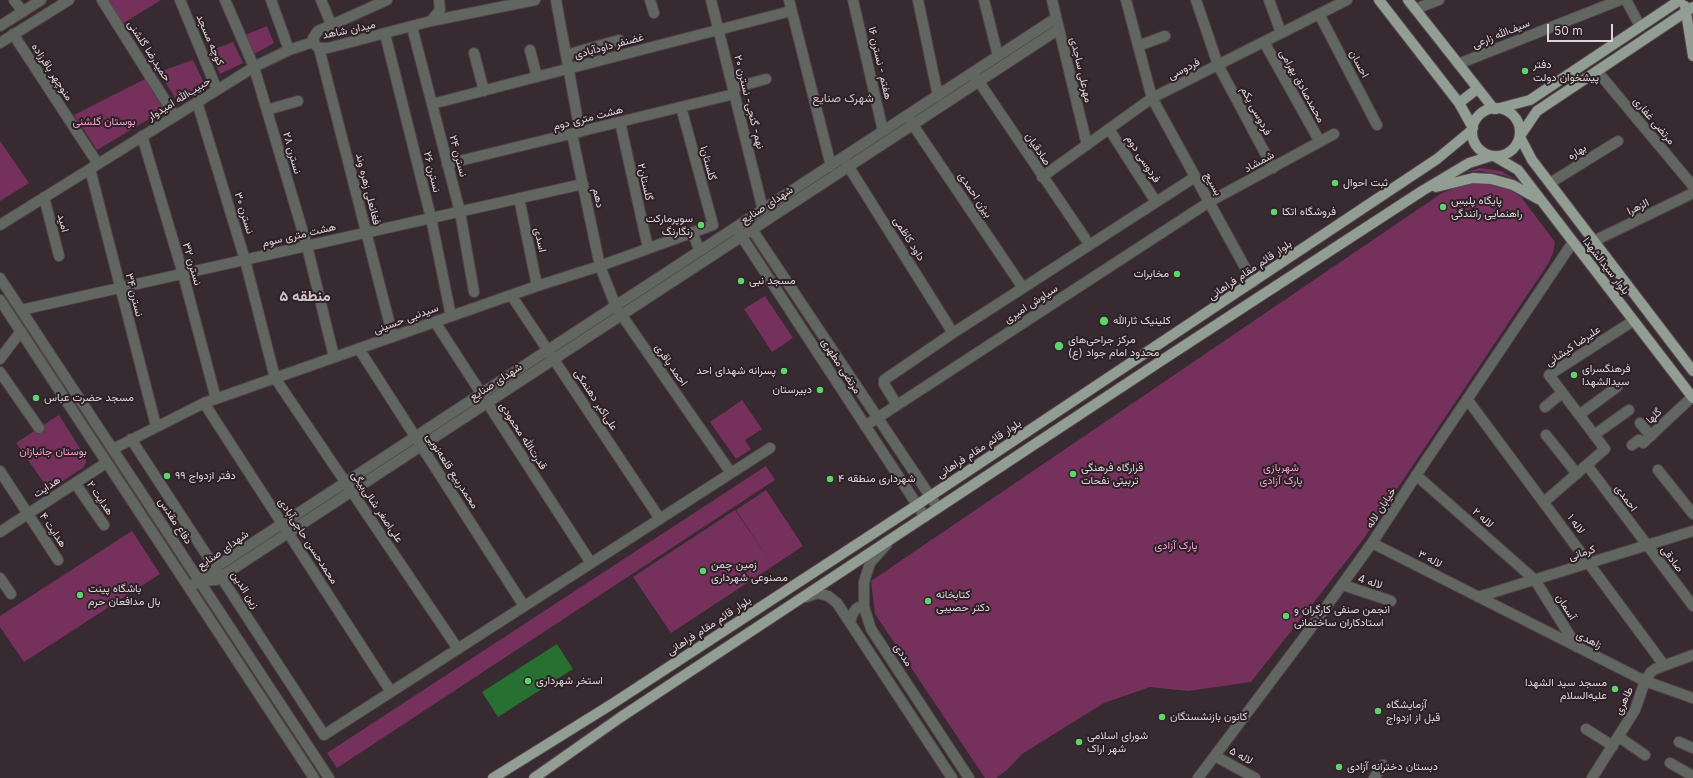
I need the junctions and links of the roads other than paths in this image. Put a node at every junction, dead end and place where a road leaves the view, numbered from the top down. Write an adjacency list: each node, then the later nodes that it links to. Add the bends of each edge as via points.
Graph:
1 (14, 0): 34 (street)
2 (41, 0): 34 (street)
3 (69, 0): 46 (street)
4 (102, 0): 82 (street, حمیدرضا گلشنی)
5 (180, 0): 70 (street, کوچه مسجد)
6 (224, 0): 63 (street, نسترن ۲۸)
7 (271, 0): 55 (street)
8 (321, 0): 39 (street)
9 (387, 0): 39 (street, میدان شاهد)
10 (439, 0): 38 (street, via 440,10)
11 (535, 0): 38 (street, میدان شاهد)
12 (556, 0): 58 (street)
13 (650, 0): 35 (street)
14 (711, 0): 44 (street, نهم- گنجی- نسترن ۲۰)
15 (789, 0): 33 (street)
16 (853, 0): 88 (street, هفتم - نسترن ۱۶)
17 (918, 0): 73 (street)
18 (984, 0): 59 (street)
19 (1052, 0): 37 (street, مهرعلی ساجدی)
20 (1126, 0): 54 (street, بسیج)
21 (1196, 0): 62 (street, فردوسی یکم)
22 (1269, 0): 45 (street)
23 (1347, 0): 36 (street, فردوسی)
24 (1379, 0): 77 (main road)
25 (1408, 0): 31 (main road)
26 (1439, 0): 31 (street)
27 (1620, 0): 61 (street, سیف‌الله زارعی)
28 (1626, 0): 41 (street)
29 (1680, 0): 41 (main road)
30 (1685, 0): 32 (main road)
31 (1415, 9): 61 (main road)
32 (1689, 9): 60 (main road); 65 (main road)
33 (791, 11): 44 (street, غضنفر داودآبادی); 101 (street)
34 (23, 12): 40 (street)
35 (654, 13)
36 (1319, 14): 45 (street, فردوسی); 85 (street, احسان)
37 (1056, 18): 43 (street, مهرعلی ساجدی); 49 (street, شهدای صنایع)
38 (431, 22): 42 (street, میدان شاهد)
39 (331, 24): 53 (street, میدان شاهد, via 315,34)
40 (0, 26)
41 (1640, 26): 80 (main road, via 1530,100)
42 (412, 27): 47 (street, میدان شاهد); 78 (street, نسترن ۲۴)
43 (1059, 29): 49 (street, شهدای صنایع); 95 (street, مهرعلی ساجدی)
44 (718, 30): 64 (street, غضنفر داودآبادی); 72 (street, نهم- گنجی- نسترن ۲۰)
45 (1281, 33): 51 (street, فردوسی)
46 (13, 34): 52 (street); 100 (street, منوچهر باقرزاده)
47 (385, 34): 53 (street, میدان شاهد); 118 (street, نسترن ۲۶)
48 (1165, 36): 54 (street)
49 (1037, 37): 59 (street, شهدای صنایع); 67 (street, شهدای صنایع)
50 (619, 40): 58 (street)
51 (1264, 42): 62 (street, فردوسی); 94 (street, محمدصادق بهرامی)
52 (0, 43)
53 (316, 45): 55 (street, حبیب‌الله امیدوار); 124 (street, فغانعلی زهره وند)
54 (1138, 46): 74 (street, بسیج)
55 (289, 50): 63 (street, حبیب‌الله امیدوار)
56 (530, 50): 66 (street)
57 (474, 53): 71 (street)
58 (566, 55): 64 (street)
59 (998, 56): 67 (street, شهدای صنایع)
60 (1693, 56)
61 (1458, 64): 69 (main road)
62 (1218, 65): 74 (street, فردوسی); 102 (street, فردوسی یکم)
63 (254, 67): 70 (street, حبیب‌الله امیدوار); 81 (street, نسترن ۲۸)
64 (568, 69): 66 (street, غضنفر داودآبادی); 89 (street, دهم)
65 (1597, 71): 92 (main road, via 1537,111); 108 (street, مرتضی غفاری)
66 (537, 77): 71 (street, غضنفر داودآبادی)
67 (975, 77): 73 (street, شهدای صنایع); 83 (street, شهدای صنایع); 104 (street, صادقیان)
68 (766, 79): 72 (street, هشت متری دوم)
69 (1477, 89): 77 (main road); 80 (main road)
70 (217, 90): 76 (street, حبیب‌الله امیدوار)
71 (484, 91): 78 (street, غضنفر داودآبادی)
72 (734, 91): 79 (street, هشت متری دوم); 116 (street, نهم- گنجی- نسترن ۲۰)
73 (938, 96): 83 (street, شهدای صنایع)
74 (1152, 98): 86 (street, فردوسی); 105 (street, بسیج)
75 (298, 101): 81 (street)
76 (197, 102): 82 (street, حبیب‌الله امیدوار); 132 (street, نسترن ۳۰)
77 (1459, 103): 87 (main road)
78 (432, 104): 99 (street, نسترن ۲۴)
79 (681, 107): 84 (street, هشت متری دوم); 120 (street, گلستان۱)
80 (1495, 109): 87 (main road, via 1488,110 1478,117); 92 (main road, via 1509,112 1514,117 1520,129)
81 (267, 110): 128 (street, نسترن ۲۸)
82 (175, 116): 91 (street, حبیب‌الله امیدوار)
83 (910, 120): 88 (street, شهدای صنایع); 98 (street, شهدای صنایع); 139 (street, بیژن احمدی)
84 (620, 122): 89 (street, هشت متری دوم); 129 (street, گلستان۲)
85 (1377, 125)
86 (1109, 129): 95 (street, فردوسی); 114 (street, فردوسی دوم)
87 (1472, 129): 96 (main road, via 1477,146 1486,154); 136 (main road, بلوار قائم مقام فراهانی, via 1437,159)
88 (883, 131): 98 (street, شهدای صنایع)
89 (576, 133): 99 (street, هشت متری دوم); 107 (street, دهم)
90 (1334, 134): 94 (street, شمشاد)
91 (142, 136): 100 (street, حبیب‌الله امیدوار); 134 (street, نسترن ۳۲)
92 (1520, 136): 96 (main road, via 1513,149 1501,156); 97 (main road, بلوار سیدالشهدا)
93 (1618, 141): 106 (street, بهاره)
94 (1320, 142): 102 (street, شمشاد)
95 (1087, 145): 104 (street, فردوسی)
96 (1493, 156): 103 (main road, بلوار سیدالشهدا); 109 (main road, via 1469,163)
97 (1532, 160): 103 (main road); 106 (main road, بلوار سیدالشهدا)
98 (846, 162): 101 (street, شهدای صنایع); 121 (street, شهدای صنایع); 149 (street, داود کاظمی)
99 (447, 164): 117 (street, نسترن ۲۴)
100 (94, 166): 111 (street, حبیب‌الله امیدوار); 138 (street, نسترن ۳۴)
101 (831, 166): 116 (street, شهدای صنایع)
102 (1273, 168): 115 (street, شمشاد)
103 (1518, 170): 113 (main road, بلوار سیدالشهدا)
104 (1042, 177): 125 (street, صادقیان)
105 (1195, 177): 114 (street); 115 (street, بسیج)
106 (1550, 183): 126 (main road, بلوار سیدالشهدا)
107 (583, 184): 112 (street, هشت متری سوم); 133 (street, دهم)
108 (1693, 186)
109 (1422, 191): 113 (main road, via 1473,178 1491,179 1513,185); 194 (main road)
110 (1693, 193): 126 (street, الزهرا)
111 (44, 197): 119 (street, حبیب‌الله امیدوار); 131 (street, امید)
112 (519, 198): 117 (street, هشت متری سوم); 137 (street, اسدی)
113 (1542, 201): 127 (main road, بلوار سیدالشهدا)
114 (1156, 202): 139 (street)
115 (1210, 202): 136 (street, بسیج); 165 (street, سیاوش امیری)
116 (763, 210): 121 (street, شهدای صنایع)
117 (460, 212): 118 (street, هشت متری سوم); 140 (street, نسترن ۲۴)
118 (431, 218): 124 (street, هشت متری سوم); 145 (street, نسترن ۲۶)
119 (0, 225)
120 (713, 225): 122 (street, سیدنبی حسینی)
121 (749, 225): 123 (street, شهدای صنایع); 169 (street, مرتضی مطهری)
122 (692, 232): 129 (street, سیدنبی حسینی); 130 (street)
123 (739, 232): 130 (street, شهدای صنایع); 144 (street, شهدای صنایع); 172 (street, مرتضی مطهری)
124 (366, 233): 128 (street, هشت متری سوم); 150 (street, فغانعلی زهره وند)
125 (1085, 238)
126 (1594, 241): 155 (main road, بلوار سیدالشهدا)
127 (1573, 242): 146 (main road, بلوار سیدالشهدا); 163 (street, خیابان لاله)
128 (306, 246): 132 (street, هشت متری سوم); 153 (street, نسترن ۲۸)
129 (648, 248): 133 (street, سیدنبی حسینی)
130 (700, 251): 144 (street, شهدای صنایع)
131 (59, 256)
132 (245, 260): 134 (street, هشت متری سوم); 157 (street, نسترن ۳۰)
133 (600, 266): 137 (street, سیدنبی حسینی); 144 (street, احمد باقری)
134 (183, 274): 138 (street, هشت متری سوم); 162 (street, نسترن ۳۲)
135 (0, 278): 143 (street, دفاع مقدس)
136 (1253, 282): 191 (main road, بلوار قائم مقام فراهانی)
137 (537, 286): 141 (street, سیدنبی حسینی)
138 (120, 288): 143 (street, هشت متری سوم); 171 (street, نسترن ۳۴)
139 (1023, 288): 149 (street)
140 (474, 292)
141 (511, 295): 145 (street, سیدنبی حسینی); 152 (street, علی‌اکبر دهنمکی)
142 (0, 300): 148 (street)
143 (21, 310): 181 (street, دفاع مقدس)
144 (619, 311): 152 (street, شهدای صنایع); 186 (street, احمد باقری)
145 (451, 316): 147 (street, سیدنبی حسینی)
146 (1634, 321): 159 (street, علیرضا کیشانی, via 1548,375); 160 (main road, بلوار سیدالشهدا)
147 (435, 322): 150 (street, سیدنبی حسینی); 161 (street, قدرت‌الله محمودی)
148 (21, 331): 154 (street); 182 (street)
149 (953, 333): 165 (street, via 884,380)
150 (393, 336): 151 (street, سیدنبی حسینی)
151 (359, 349): 153 (street, سیدنبی حسینی); 178 (street, محمدربیع قلعه‌نویی)
152 (552, 354): 161 (street, شهدای صنایع); 198 (street, علی‌اکبر دهنمکی)
153 (334, 357): 157 (street, سیدنبی حسینی)
154 (0, 359)
155 (1693, 371)
156 (0, 372): 173 (street)
157 (275, 378): 162 (street, سیدنبی حسینی); 190 (street, علی‌اصغر شالی‌بیگی)
158 (1617, 387): 168 (street)
159 (1562, 393): 166 (street); 168 (street, علیرضا کیشانی)
160 (1693, 397): 176 (street, گلها)
161 (485, 398): 178 (street, شهدای صنایع); 207 (street, قدرت‌الله محمودی)
162 (216, 399): 164 (street, سیدنبی حسینی)
163 (1467, 399): 187 (street, خیابان لاله); 192 (street, لاله ۱)
164 (204, 404): 171 (street, سیدنبی حسینی); 200 (street, محمدحسن حاجی‌آبادی)
165 (897, 405): 169 (street, سیاوش امیری)
166 (1545, 407)
167 (1629, 410): 175 (street)
168 (1579, 415): 175 (street, علیرضا کیشانی)
169 (878, 418): 172 (street, سیاوش امیری); 191 (street, مرتضی مطهری)
170 (1640, 423): 176 (street)
171 (156, 426): 177 (street, سیدنبی حسینی)
172 (865, 426): 193 (street, مرتضی مطهری)
173 (39, 428)
174 (1546, 435): 188 (street)
175 (1594, 435): 183 (street, علیرضا کیشانی, via 1605,450)
176 (1651, 436): 179 (street, گلها, via 1643,443 1639,440)
177 (131, 439): 181 (street, سیدنبی حسینی); 209 (street, زین الدین)
178 (418, 442): 190 (street, شهدای صنایع); 220 (street, محمدربیع قلعه‌نویی)
179 (1632, 445)
180 (770, 448): 186 (street)
181 (113, 449): 213 (street, دفاع مقدس)
182 (106, 463): 189 (street, هدایت); 215 (street)
183 (1587, 465): 188 (street, علیرضا کیشانی); 205 (street, احمدی)
184 (1658, 470): 196 (street)
185 (0, 471): 195 (street, هدایت ۴)
186 (731, 473): 198 (street)
187 (1416, 474): 204 (street, خیابان لاله); 212 (street, لاله ۲)
188 (1577, 474): 192 (street, علیرضا کیشانی)
189 (75, 483): 195 (street, هدایت); 199 (street, هدایت ۲)
190 (349, 487): 200 (street, شهدای صنایع); 225 (street, علی‌اصغر شالی‌بیگی)
191 (930, 496): 193 (main road, بلوار قائم مقام فراهانی); 194 (street, مرتضی مطهری)
192 (1544, 502): 208 (street, لاله ۱)
193 (917, 505): 197 (street, مرتضی مطهری); 244 (main road, بلوار قائم مقام فراهانی, via 612,704)
194 (938, 508): 197 (main road)
195 (28, 514): 201 (street, هدایت); 206 (street, هدایت ۴)
196 (1693, 514)
197 (925, 517): 203 (main road)
198 (660, 519): 207 (street)
199 (104, 525)
200 (285, 529): 209 (street, شهدای صنایع); 210 (street, شهدای صنایع); 229 (street, محمدحسن حاجی‌آبادی)
201 (0, 532)
202 (1693, 532): 205 (street, کرمانی)
203 (890, 539): 218 (main road); 222 (street, مددی, via 870,563 864,582)
204 (1372, 543): 214 (street, خیابان لاله); 217 (street, لاله ۳)
205 (1646, 546): 208 (street, کرمانی); 221 (street, صادقی)
206 (58, 560)
207 (591, 563): 220 (street)
208 (1589, 563): 212 (street, کرمانی); 227 (street, لاله ۱)
209 (216, 567): 210 (street, زین الدین); 213 (street, شهدای صنایع)
210 (222, 576): 213 (street, شهدای صنایع, via 216,580); 229 (street, زین الدین, via 324,735)
211 (0, 578): 216 (street)
212 (1535, 580): 217 (street, کرمانی); 224 (street, آسمان)
213 (200, 581): 215 (street); 243 (street, دفاع مقدس)
214 (1342, 586): 219 (street, لاله 4); 237 (street, خیابان لاله)
215 (189, 587): 242 (street)
216 (11, 594)
217 (1478, 597): 224 (street, زاهدی)
218 (802, 598): 223 (street, via 818,593 828,596 837,603); 245 (main road, via 621,717)
219 (1391, 601)
220 (524, 606): 225 (street)
221 (1693, 606)
222 (864, 607): 223 (street, via 856,610); 247 (street, مددی, via 871,629)
223 (850, 623): 246 (street)
224 (1577, 648): 228 (street, زاهدی)
225 (458, 649): 229 (street)
226 (1693, 655): 227 (street, طاهری)
227 (1664, 665): 228 (street, طاهری, via 1650,672)
228 (1645, 681): 230 (street, زاهدی); 232 (street, طاهری, via 1635,710)
229 (391, 692)
230 (1693, 698)
231 (1586, 729): 234 (street)
232 (1618, 737): 234 (street, طاهری); 236 (street)
233 (1679, 742): 235 (street)
234 (1613, 746): 240 (street, طاهری)
235 (1693, 748)
236 (1645, 755)
237 (1215, 756): 248 (street, خیابان لاله); 249 (street, لاله ۵)
238 (1670, 763): 241 (street)
239 (1383, 765): 250 (street)
240 (1594, 775): 251 (street)
241 (1693, 777)
242 (314, 778)
243 (329, 778)
244 (493, 778)
245 (534, 778)
246 (952, 778)
247 (969, 778)
248 (1198, 778)
249 (1255, 778)
250 (1374, 778)
251 (1604, 778)

